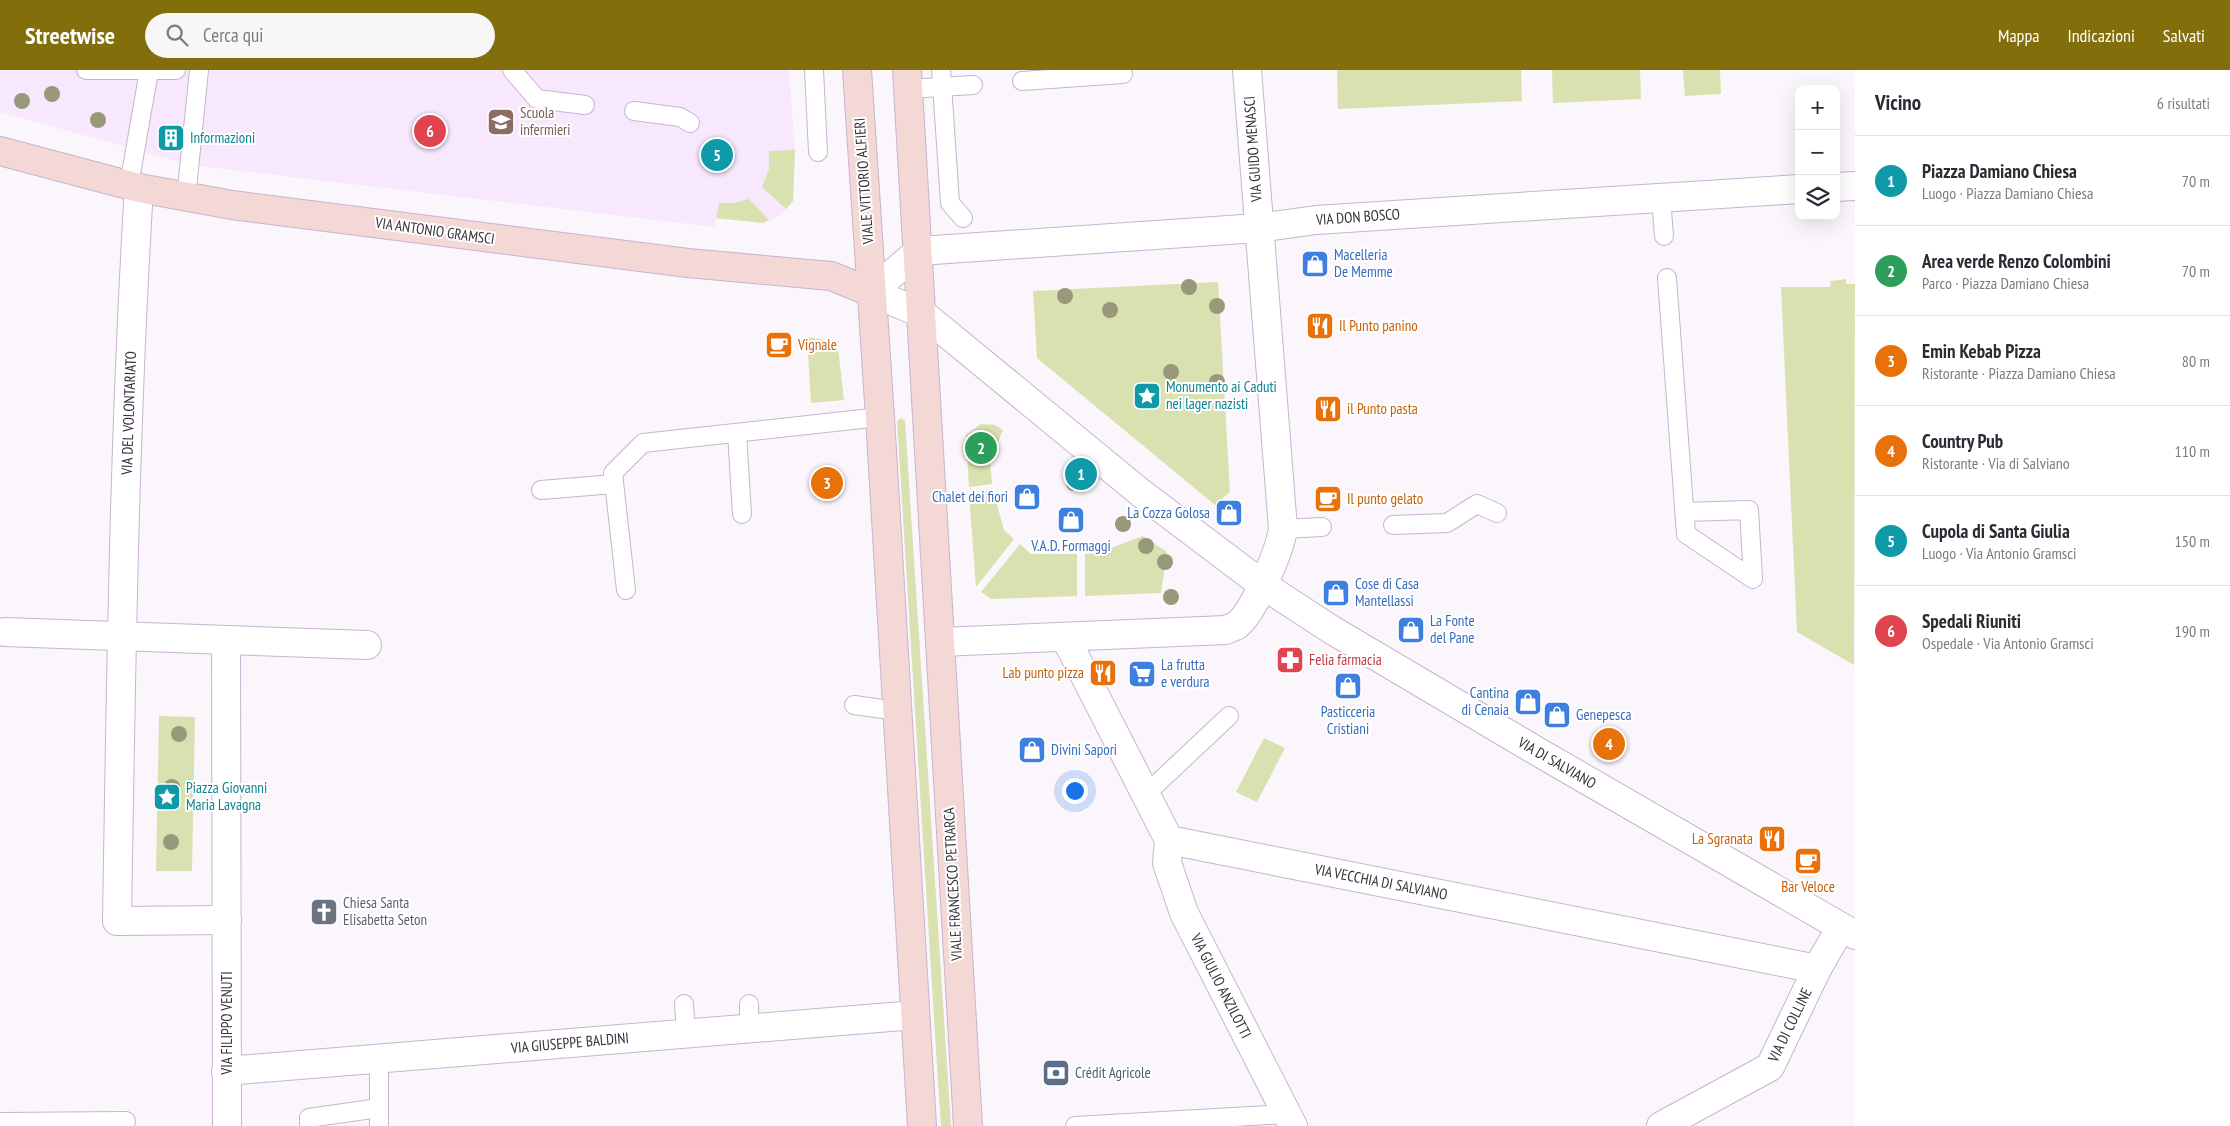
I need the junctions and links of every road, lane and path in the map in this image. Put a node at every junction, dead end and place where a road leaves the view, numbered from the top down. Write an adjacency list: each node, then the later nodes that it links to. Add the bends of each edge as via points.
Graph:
1 (86, 70): 8 (lane)
2 (176, 70): 8 (lane)
3 (199, 70): 23 (lane)
4 (512, 70): 14 (lane, via 537,98)
5 (814, 70): 18 (lane)
6 (857, 70): 30 (main road, VIALE VITTORIO ALFIERI)
7 (1247, 70): 26 (street, VIA GUIDO MENASCI)
8 (149, 71): 20 (lane)
9 (1123, 74): 12 (lane)
10 (942, 78): 11 (lane); 13 (lane); 25 (lane, via 950,203)
11 (908, 80): 28 (main road)
12 (1022, 81)
13 (973, 85)
14 (585, 105)
15 (634, 111): 16 (lane, via 680,117)
16 (690, 123)
17 (0, 151): 20 (main road, VIA ANTONIO GRAMSCI)
18 (818, 152)
19 (1855, 186): 21 (street)
20 (134, 187): 23 (main road, VIA ANTONIO GRAMSCI); 45 (street, VIA DEL VOLONTARIATO)
21 (1840, 187)
22 (1795, 189): 24 (street, VIA DON BOSCO)
23 (186, 198): 30 (main road, VIA ANTONIO GRAMSCI, via 679,262 831,276)
24 (1661, 198): 26 (street, VIA DON BOSCO, via 1316,220); 27 (lane)
25 (963, 218)
26 (1258, 228): 28 (street, VIA DON BOSCO); 41 (street, VIA GUIDO MENASCI)
27 (1664, 236)
28 (919, 251): 30 (street); 31 (main road, VIALE FRANCESCO PETRARCA)
29 (1667, 278): 36 (lane)
30 (871, 292): 31 (street, VIA DI SALVIANO); 32 (main road, VIALE VITTORIO ALFIERI)
31 (923, 314): 42 (street, VIA DI SALVIANO, via 1141,493); 48 (main road, VIALE FRANCESCO PETRARCA)
32 (880, 417): 33 (lane); 51 (main road, VIALE VITTORIO ALFIERI)
33 (737, 432): 34 (lane, via 643,442 613,472); 38 (lane)
34 (614, 484): 35 (lane); 43 (lane)
35 (541, 490)
36 (1685, 512): 36 (lane, via 1686,534 1753,579 1749,510)
37 (1497, 513): 39 (lane, via 1477,504 1447,523)
38 (742, 514)
39 (1393, 525)
40 (1322, 527): 41 (lane)
41 (1283, 529): 42 (street, VIA GUIDO MENASCI, via 1281,543)
42 (1263, 585): 46 (street, VIA GUIDO MENASCI, via 1242,619 1226,630); 56 (street, VIA DI SALVIANO, via 1373,655)
43 (626, 590)
44 (5, 632): 45 (street)
45 (122, 637): 47 (street); 55 (street, via 117,921)
46 (1065, 637): 48 (street, VIA GUIDO MENASCI); 53 (street)
47 (226, 641): 49 (street); 55 (street)
48 (941, 642): 70 (main road, VIALE FRANCESCO PETRARCA)
49 (367, 645)
50 (854, 705): 51 (lane)
51 (897, 711): 59 (main road)
52 (1229, 716): 53 (lane)
53 (1146, 794): 54 (street)
54 (1169, 840): 57 (street, VIA VECCHIA DI SALVIANO); 64 (street, VIA GIULIO ANZILOTTI, via 1167,863 1184,914)
55 (227, 920): 62 (street, VIA FILIPPO VENUTI)
56 (1848, 931): 57 (street, VIA DI COLLINE)
57 (1817, 969): 72 (street, VIA DI COLLINE, via 1770,1067)
58 (684, 1004): 60 (lane)
59 (915, 1015): 60 (street, VIA GIUSEPPE BALDINI, via 749,1016); 69 (main road)
60 (686, 1033): 61 (street, VIA GIUSEPPE BALDINI)
61 (379, 1060): 62 (street, VIA GIUSEPPE BALDINI); 63 (lane)
62 (226, 1072): 67 (street, VIA FILIPPO VENUTI)
63 (379, 1117): 68 (lane, via 309,1118)
64 (1290, 1120): 71 (lane)
65 (126, 1121): 66 (lane)
66 (0, 1122)
67 (227, 1126)
68 (309, 1126)
69 (922, 1126)
70 (968, 1126)
71 (1075, 1126)
72 (1661, 1126)

